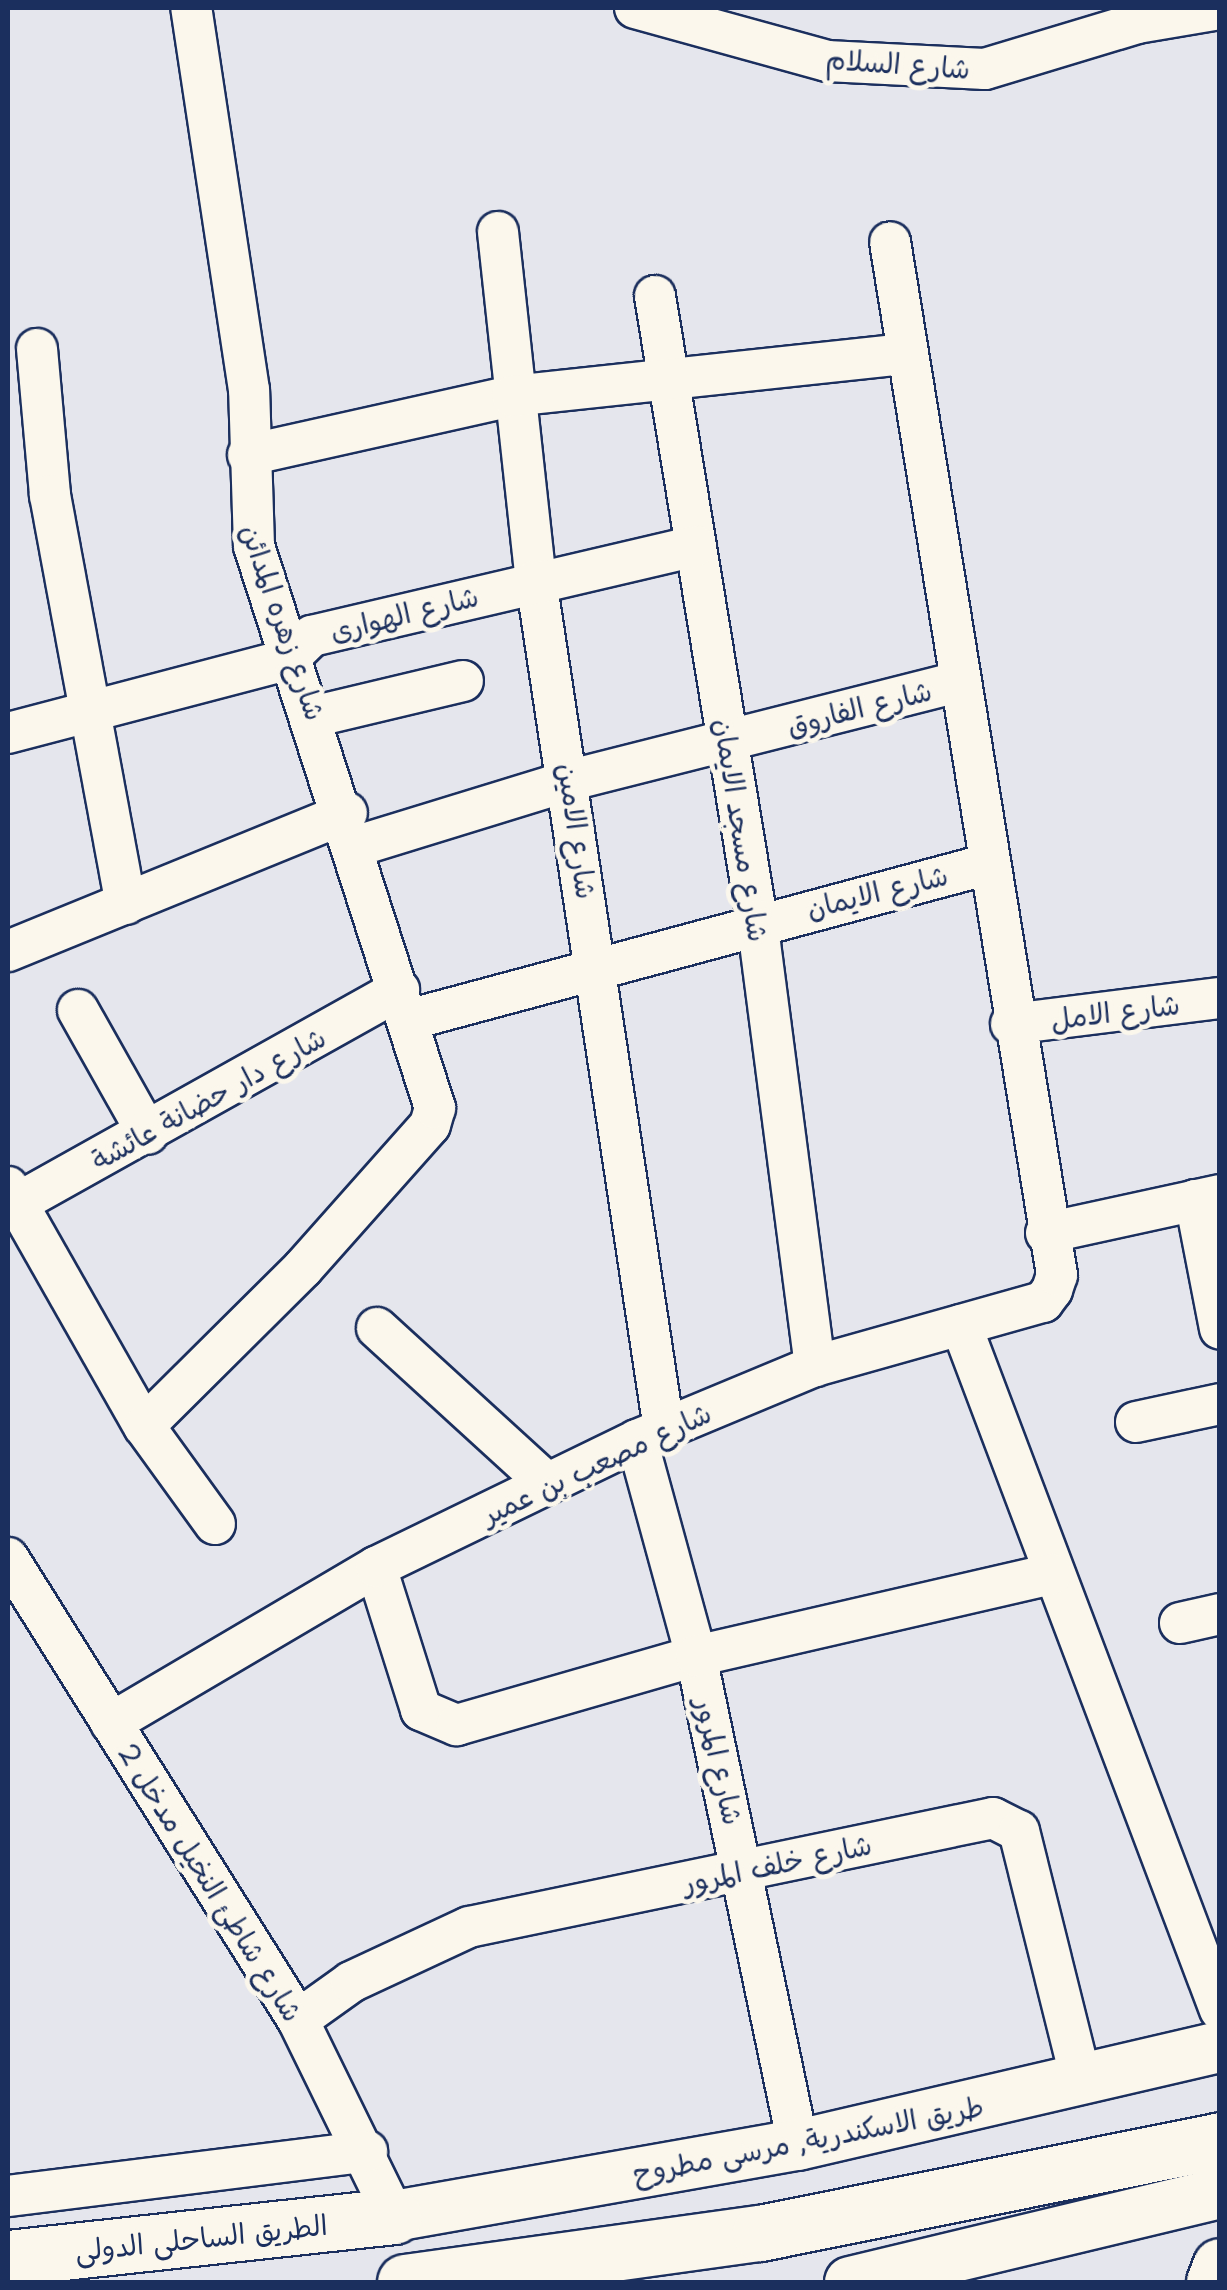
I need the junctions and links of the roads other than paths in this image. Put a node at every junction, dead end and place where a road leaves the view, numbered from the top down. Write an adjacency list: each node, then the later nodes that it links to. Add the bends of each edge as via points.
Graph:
1 (191, 8): 11 (street, شارع زهره المدائن, via 250,390)
2 (635, 8): 3 (street, شارع السلام, via 827,60 985,69 1137,23)
3 (1220, 9)
4 (498, 232): 10 (street, شارع الامين)
5 (890, 242): 8 (street, شارع مصعب بن عمير)
6 (655, 296): 9 (street, شارع مسجد الايمان)
7 (37, 349): 17 (street)
8 (907, 354): 9 (street); 16 (street, شارع مصعب بن عمير)
9 (669, 380): 10 (street); 12 (street, شارع مسجد الايمان)
10 (512, 396): 11 (street); 13 (street, شارع الامين)
11 (248, 455): 14 (street, شارع زهره المدائن, via 254,546)
12 (696, 546): 13 (street, شارع الهوارى); 20 (street, شارع مسجد الايمان)
13 (536, 580): 14 (street, شارع الهوارى, via 312,636); 21 (street, شارع الامين)
14 (296, 653): 17 (street, شارع الهوارى); 18 (street, شارع زهره المدائن)
15 (462, 681): 18 (street)
16 (957, 682): 20 (street, شارع الفاروق); 23 (street, شارع مصعب بن عمير)
17 (87, 712): 19 (street, شارع الهوارى); 24 (street)
18 (316, 716): 22 (street, شارع زهره المدائن)
19 (8, 733)
20 (728, 740): 21 (street, شارع الفاروق); 25 (street, شارع مسجد الايمان)
21 (572, 780): 22 (street, شارع الفاروق); 27 (street, شارع الامين)
22 (352, 830): 24 (street, شارع الفاروق); 29 (street, شارع زهره المدائن)
23 (985, 865): 25 (street, شارع الايمان); 31 (street, شارع مصعب بن عمير)
24 (126, 904): 26 (street, شارع الفاروق)
25 (757, 920): 27 (street, شارع الايمان); 39 (street, شارع مسجد الايمان)
26 (8, 951)
27 (597, 966): 29 (street, شارع دار حضانة عائشة); 43 (street, شارع الامين)
28 (1220, 998): 31 (street, شارع الامل)
29 (403, 1005): 32 (street, شارع دار حضانة عائشة); 42 (street, شارع زهره المدائن, via 435,1108 430,1125)
30 (78, 1010): 32 (street)
31 (1012, 1024): 35 (street, شارع مصعب بن عمير)
32 (148, 1134): 33 (street, شارع دار حضانة عائشة)
33 (12, 1195): 42 (street)
34 (1207, 1198): 35 (street); 38 (street)
35 (1046, 1233): 36 (street, شارع مصعب بن عمير, via 1057,1275 1043,1302)
36 (962, 1325): 39 (street, شارع مصعب بن عمير); 48 (street)
37 (377, 1328): 44 (street)
38 (1220, 1329)
39 (815, 1366): 43 (street, شارع مصعب بن عمير)
40 (1220, 1404): 41 (street)
41 (1136, 1422)
42 (144, 1426): 45 (street)
43 (651, 1434): 44 (street, شارع مصعب بن عمير); 51 (street, شارع المرور)
44 (548, 1484): 47 (street, شارع مصعب بن عمير)
45 (215, 1524)
46 (8, 1558): 52 (street, شارع شاطئ النخيل مدخل 2)
47 (376, 1568): 51 (street, via 421,1710 438,1720 457,1724); 52 (street, شارع مصعب بن عمير)
48 (1052, 1574): 51 (street); 54 (street)
49 (1220, 1614): 50 (street)
50 (1180, 1624)
51 (696, 1656): 53 (street, شارع المرور)
52 (111, 1723): 55 (street, شارع شاطئ النخيل مدخل 2)
53 (744, 1870): 55 (street, شارع خلف المرور, via 469,1927 379,1966); 57 (street, شارع خلف المرور, via 993,1818 1019,1831); 59 (street, شارع المرور)
54 (1220, 2010)
55 (298, 2020): 60 (street, شارع شاطئ النخيل مدخل 2)
56 (1220, 2046): 57 (main road, طريق الاسكندرية, مرسى مطروح)
57 (1082, 2083): 59 (main road, طريق الاسكندرية, مرسى مطروح)
58 (1220, 2140): 66 (highway, via 883,2211)
59 (798, 2145): 63 (main road, طريق الاسكندرية, مرسى مطروح)
60 (367, 2150): 62 (street); 63 (street, شارع شاطئ النخيل مدخل 2)
61 (1220, 2193): 68 (main road)
62 (8, 2196)
63 (394, 2216): 64 (highway, الطريق الساحلى الدولى)
64 (8, 2258)
65 (1220, 2266): 69 (highway)
66 (493, 2278): 67 (highway)
67 (405, 2282)
68 (850, 2282)
69 (1214, 2282)

